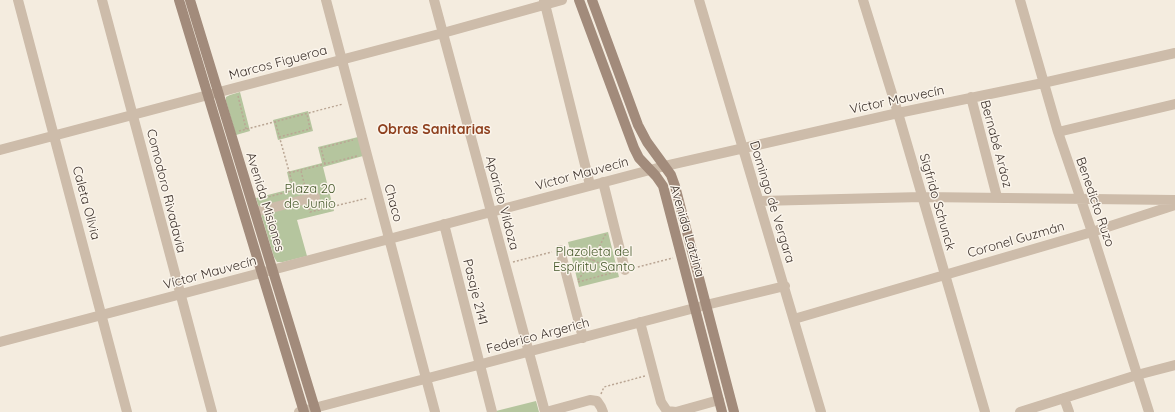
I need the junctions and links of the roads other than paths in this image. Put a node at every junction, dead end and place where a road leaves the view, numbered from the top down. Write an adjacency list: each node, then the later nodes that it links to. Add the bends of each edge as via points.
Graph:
1 (18, 0): 24 (street, Caleta Olivia)
2 (102, 0): 22 (street, Comodoro Rivadavia)
3 (179, 0): 18 (street, Avenida Misiones)
4 (190, 0): 18 (street, Avenida Misiones)
5 (326, 0): 16 (street, Chaco)
6 (434, 0): 14 (street, Aparicio Vildoza)
7 (562, 0): 13 (street, Marcos Figueroa)
8 (579, 0): 28 (street, Avenida Latzina, via 634,148)
9 (592, 0): 27 (street, Avenida Latzina, via 638,126)
10 (699, 0): 25 (street, Domingo de Vergara)
11 (863, 0): 21 (street, Sigfrido Schunck)
12 (1020, 0): 17 (street, Benedicto Ruzo)
13 (544, 2): 14 (street, Marcos Figueroa); 30 (street)
14 (443, 33): 16 (street, Marcos Figueroa); 39 (street, Aparicio Vildoza)
15 (1175, 53): 17 (street, Víctor Mauvecín)
16 (342, 60): 18 (street, Marcos Figueroa); 42 (street, Chaco)
17 (1043, 83): 19 (street, Víctor Mauvecín); 23 (street, Benedicto Ruzo)
18 (213, 94): 22 (street, Marcos Figueroa); 38 (street, Avenida Misiones, via 230,133); 46 (street, Avenida Misiones)
19 (971, 97): 21 (street, Víctor Mauvecín); 32 (street, Bernabé Aráoz)
20 (1175, 104): 23 (street)
21 (898, 113): 25 (street, Víctor Mauvecín); 31 (street, Sigfrido Schunck)
22 (133, 115): 24 (street, Marcos Figueroa); 49 (street, Comodoro Rivadavia)
23 (1058, 132): 34 (street, Benedicto Ruzo)
24 (54, 136): 26 (street, Marcos Figueroa); 52 (street, Caleta Olivia)
25 (742, 148): 27 (street, Víctor Mauvecín); 36 (street, Domingo de Vergara)
26 (0, 150)
27 (665, 166): 28 (street, Víctor Mauvecín); 50 (street, Avenida Latzina, via 675,186)
28 (649, 170): 29 (street, Víctor Mauvecín); 51 (street, Avenida Latzina, via 663,186)
29 (603, 182): 30 (street, Víctor Mauvecín); 45 (street)
30 (590, 185): 39 (street, Víctor Mauvecín)
31 (922, 197): 32 (street); 36 (street); 47 (street, Sigfrido Schunck)
32 (997, 198): 34 (street)
33 (306, 199): 38 (street)
34 (1080, 200): 35 (street); 41 (street, Benedicto Ruzo)
35 (1175, 200)
36 (760, 202): 48 (street, Domingo de Vergara)
37 (1175, 206): 41 (street, Coronel Guzmán)
38 (255, 212): 44 (street, Avenida Misiones)
39 (491, 212): 40 (street, Víctor Mauvecín); 57 (street, Aparicio Vildoza)
40 (444, 224): 42 (street, Víctor Mauvecín); 59 (street, Pasaje 2141)
41 (1092, 232): 47 (street, Coronel Guzmán); 60 (street, Benedicto Ruzo)
42 (389, 239): 44 (street, Víctor Mauvecín); 61 (street, Chaco)
43 (560, 250): 55 (street)
44 (272, 270): 46 (street, Víctor Mauvecín); 64 (street, Avenida Misiones)
45 (625, 270)
46 (262, 272): 49 (street, Víctor Mauvecín); 67 (street, Avenida Misiones)
47 (944, 274): 53 (street, Coronel Guzmán); 75 (street, Sigfrido Schunck)
48 (784, 286): 50 (street, Federico Argerich); 53 (street, Domingo de Vergara)
49 (180, 294): 52 (street, Víctor Mauvecín); 66 (street, Comodoro Rivadavia)
50 (706, 304): 51 (street, Federico Argerich); 73 (street, Avenida Latzina)
51 (695, 308): 54 (street, Federico Argerich); 63 (street, Avenida Latzina)
52 (102, 315): 56 (street, Víctor Mauvecín); 65 (street, Caleta Olivia)
53 (794, 319): 74 (street, Domingo de Vergara)
54 (640, 322): 55 (street, Federico Argerich); 63 (street, via 660,402 667,411 676,412)
55 (583, 338): 57 (street, Federico Argerich)
56 (0, 342)
57 (528, 352): 59 (street, Federico Argerich); 70 (street, Aparicio Vildoza)
58 (1175, 364): 60 (street)
59 (480, 365): 61 (street, Federico Argerich); 69 (street, Pasaje 2141)
60 (1137, 375): 62 (street); 78 (street, Benedicto Ruzo)
61 (426, 379): 64 (street, Federico Argerich); 68 (street, Chaco)
62 (1064, 398): 76 (street); 77 (street)
63 (719, 400): 72 (street, Avenida Latzina)
64 (316, 410): 67 (street, Federico Argerich)
65 (127, 412)
66 (212, 412)
67 (302, 412)
68 (435, 412)
69 (492, 412)
70 (545, 412): 71 (street, via 590,400 597,401)
71 (603, 412)
72 (722, 412)
73 (734, 412)
74 (821, 412)
75 (985, 412)
76 (1020, 412)
77 (1069, 412)
78 (1149, 412)

